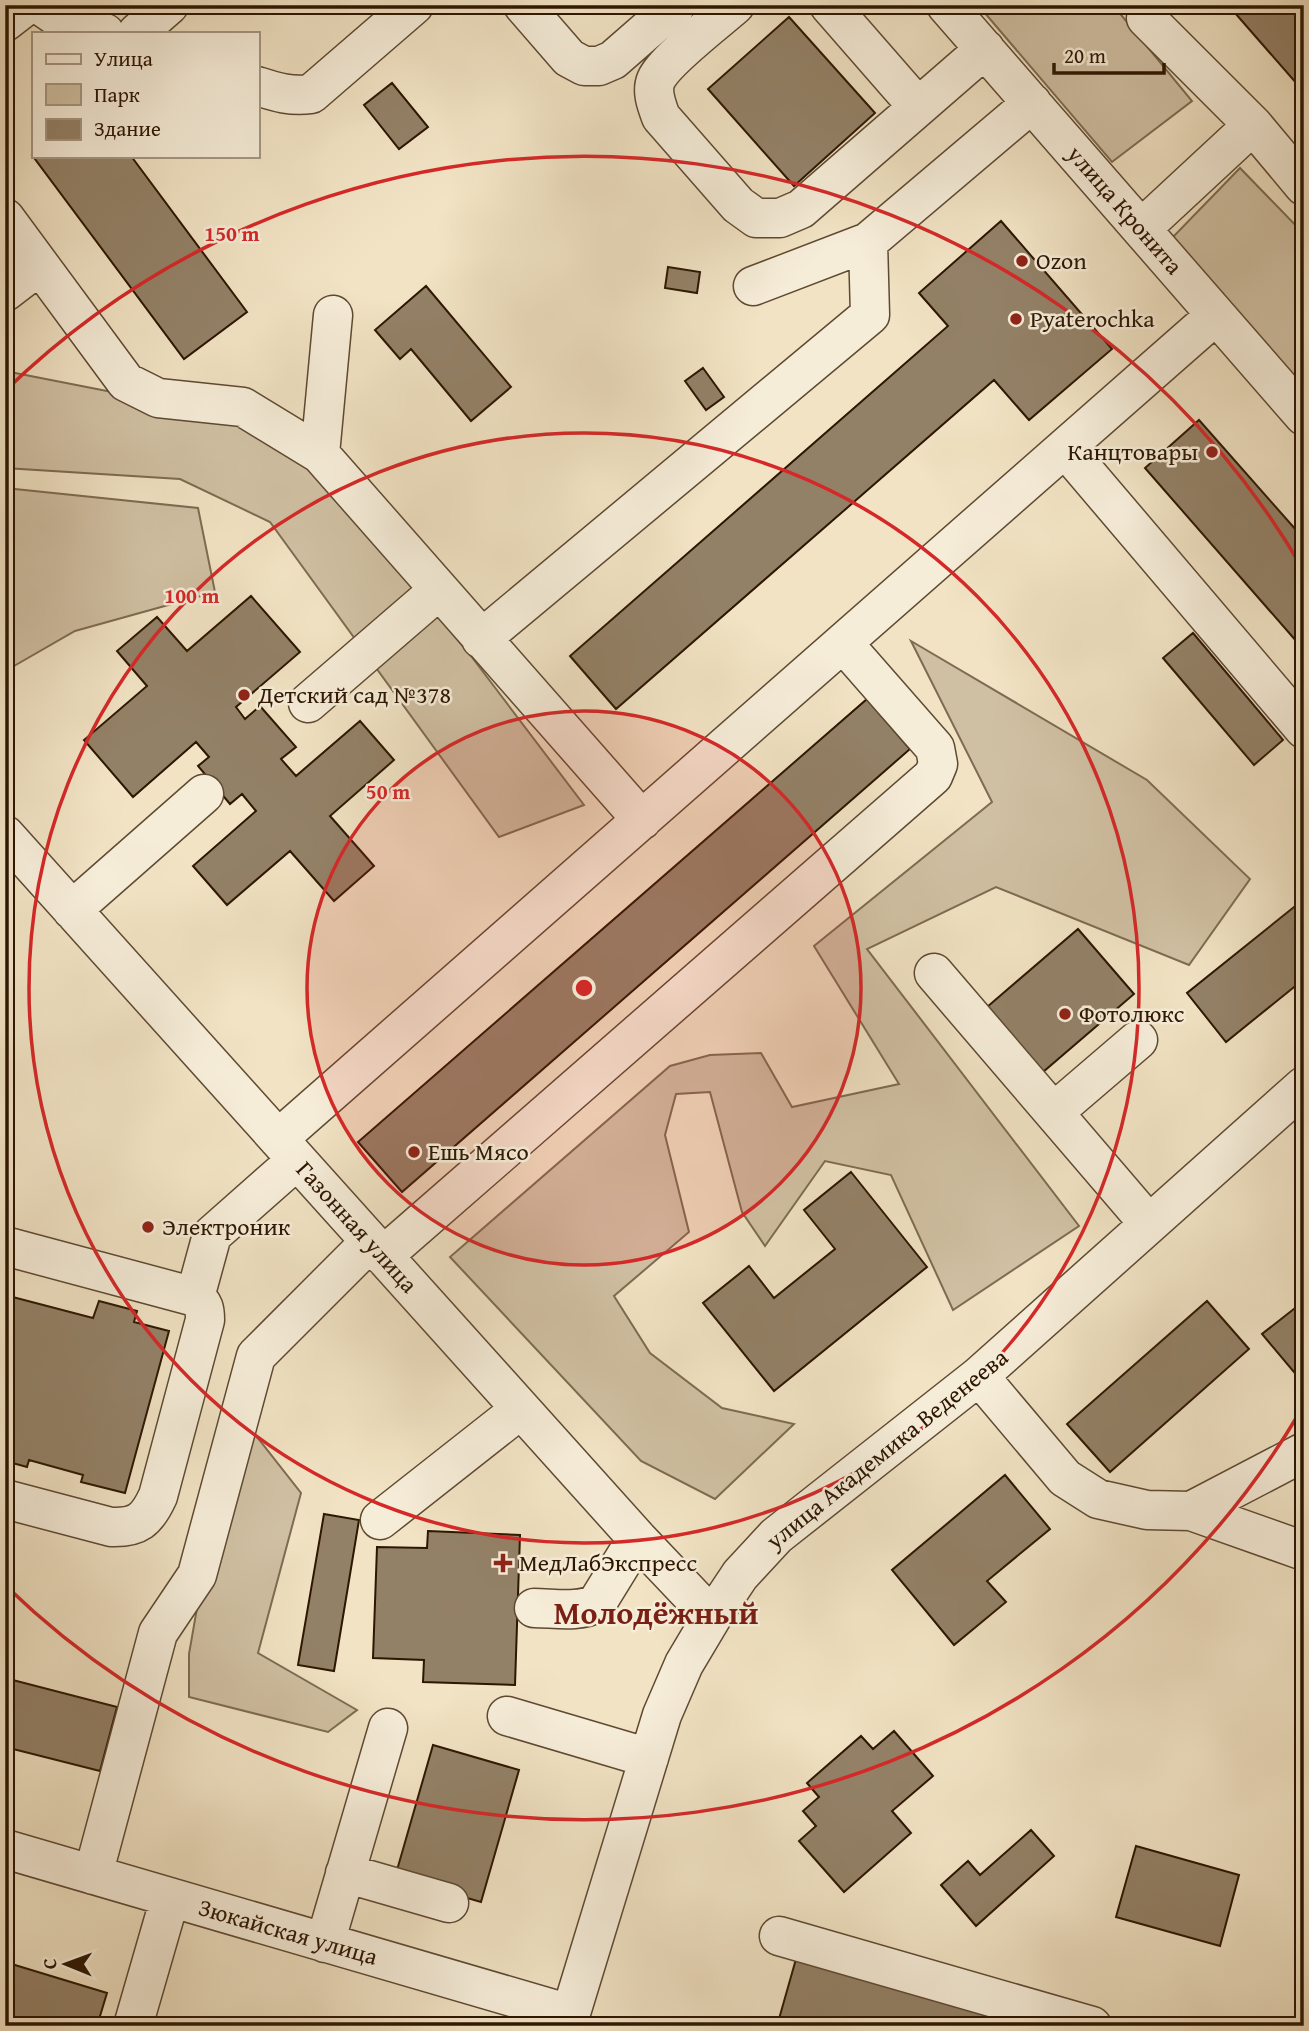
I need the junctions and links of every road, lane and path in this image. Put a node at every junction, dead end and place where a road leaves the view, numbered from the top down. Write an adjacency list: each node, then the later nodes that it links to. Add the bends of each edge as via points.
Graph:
1 (27, 5): 11 (street)
2 (40, 5): 12 (street, via 55,16)
3 (169, 5): 13 (street)
4 (414, 5): 15 (street, via 311,94 296,96)
5 (523, 5): 6 (street, via 569,58 584,66 598,66 613,60)
6 (676, 5)
7 (735, 5): 17 (street, via 669,62 656,81 655,99 661,117 738,205 756,218 780,218 801,209)
8 (830, 5): 17 (street)
9 (946, 5): 14 (street, улица Кронита)
10 (1152, 5): 18 (street, via 1146,18)
11 (5, 22)
12 (102, 32)
13 (138, 32)
14 (985, 49): 16 (street, улица Кронита); 17 (street)
15 (259, 87)
16 (1032, 103): 21 (street, улица Кронита); 22 (street)
17 (918, 107)
18 (1253, 125): 19 (street); 21 (street)
19 (1302, 181)
20 (5, 218): 23 (street)
21 (1142, 229): 27 (street, улица Кронита)
22 (868, 242): 24 (street); 32 (street, via 870,315)
23 (39, 266): 25 (street); 30 (street, via 126,382 158,398 243,407)
24 (753, 286)
25 (5, 292)
26 (333, 315): 30 (street)
27 (1216, 315): 28 (street, улица Кронита); 29 (street)
28 (1304, 416)
29 (1065, 448): 33 (street); 35 (street)
30 (320, 454): 31 (street)
31 (439, 590): 32 (street); 34 (street)
32 (481, 639): 37 (street)
33 (843, 643): 37 (street); 47 (street, via 935,748 938,764 933,776)
34 (308, 703)
35 (1304, 729)
36 (205, 794): 39 (street)
37 (642, 820): 44 (street)
38 (5, 835): 39 (street, Газонная улица)
39 (72, 909): 44 (street, Газонная улица)
40 (934, 973): 43 (street)
41 (1138, 1040): 43 (street)
42 (1304, 1086): 45 (street, улица Академика Веденеева)
43 (1054, 1112): 45 (street)
44 (288, 1150): 47 (street, Газонная улица); 48 (street, via 212,1235)
45 (1149, 1224): 49 (street, улица Академика Веденеева)
46 (5, 1246): 48 (street)
47 (377, 1249): 50 (street, Газонная улица); 64 (street, via 256,1356 197,1576 158,1633)
48 (195, 1297): 52 (street, via 202,1302 205,1320 150,1512 137,1524 111,1527)
49 (979, 1377): 53 (street, via 1065,1478 1098,1499 1147,1510); 58 (street, улица Академика Веденеева, via 776,1536 740,1574)
50 (521, 1409): 54 (street); 55 (street, Газонная улица)
51 (1304, 1452): 53 (street)
52 (5, 1499)
53 (1191, 1511): 56 (street)
54 (380, 1520)
55 (636, 1538): 57 (street, via 597,1603 588,1608); 58 (street, Газонная улица)
56 (1304, 1551)
57 (534, 1608)
58 (712, 1617): 61 (street, улица Академика Веденеева, via 679,1677)
59 (507, 1716): 61 (street)
60 (388, 1728): 63 (street)
61 (649, 1758): 69 (street, улица Академика Веденеева)
62 (5, 1849): 64 (street, Зюкайская улица)
63 (345, 1873): 66 (street); 68 (street)
64 (93, 1875): 65 (street, Зюкайская улица)
65 (170, 1898): 68 (street, Зюкайская улица); 70 (street)
66 (449, 1903)
67 (779, 1936): 71 (street)
68 (325, 1943): 69 (street, Зюкайская улица)
69 (568, 2020)
70 (132, 2026)
71 (1092, 2026)

